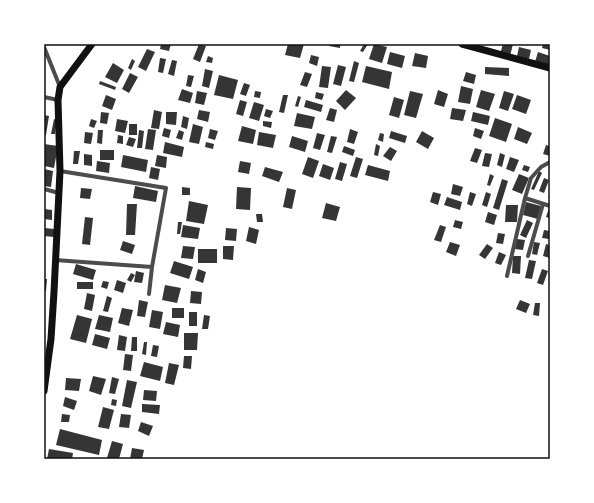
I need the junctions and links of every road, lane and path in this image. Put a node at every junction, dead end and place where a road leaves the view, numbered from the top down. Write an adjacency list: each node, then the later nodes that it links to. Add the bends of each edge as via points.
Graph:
1 (92, 44): 5 (main road)
2 (462, 44): 4 (main road)
3 (44, 47): 5 (street)
4 (550, 68)
5 (60, 87): 7 (main road)
6 (44, 97): 7 (street)
7 (58, 100): 9 (main road)
8 (550, 162): 12 (street, via 531,178)
9 (60, 171): 11 (main road); 17 (street, via 165,187)
10 (44, 189): 11 (street)
11 (59, 193): 16 (main road)
12 (525, 198): 13 (street); 18 (street)
13 (543, 204): 14 (street); 15 (street)
14 (550, 206)
15 (528, 256)
16 (55, 260): 17 (street); 20 (main road, via 51,339)
17 (152, 267): 19 (street)
18 (506, 276)
19 (149, 294)
20 (44, 391)

